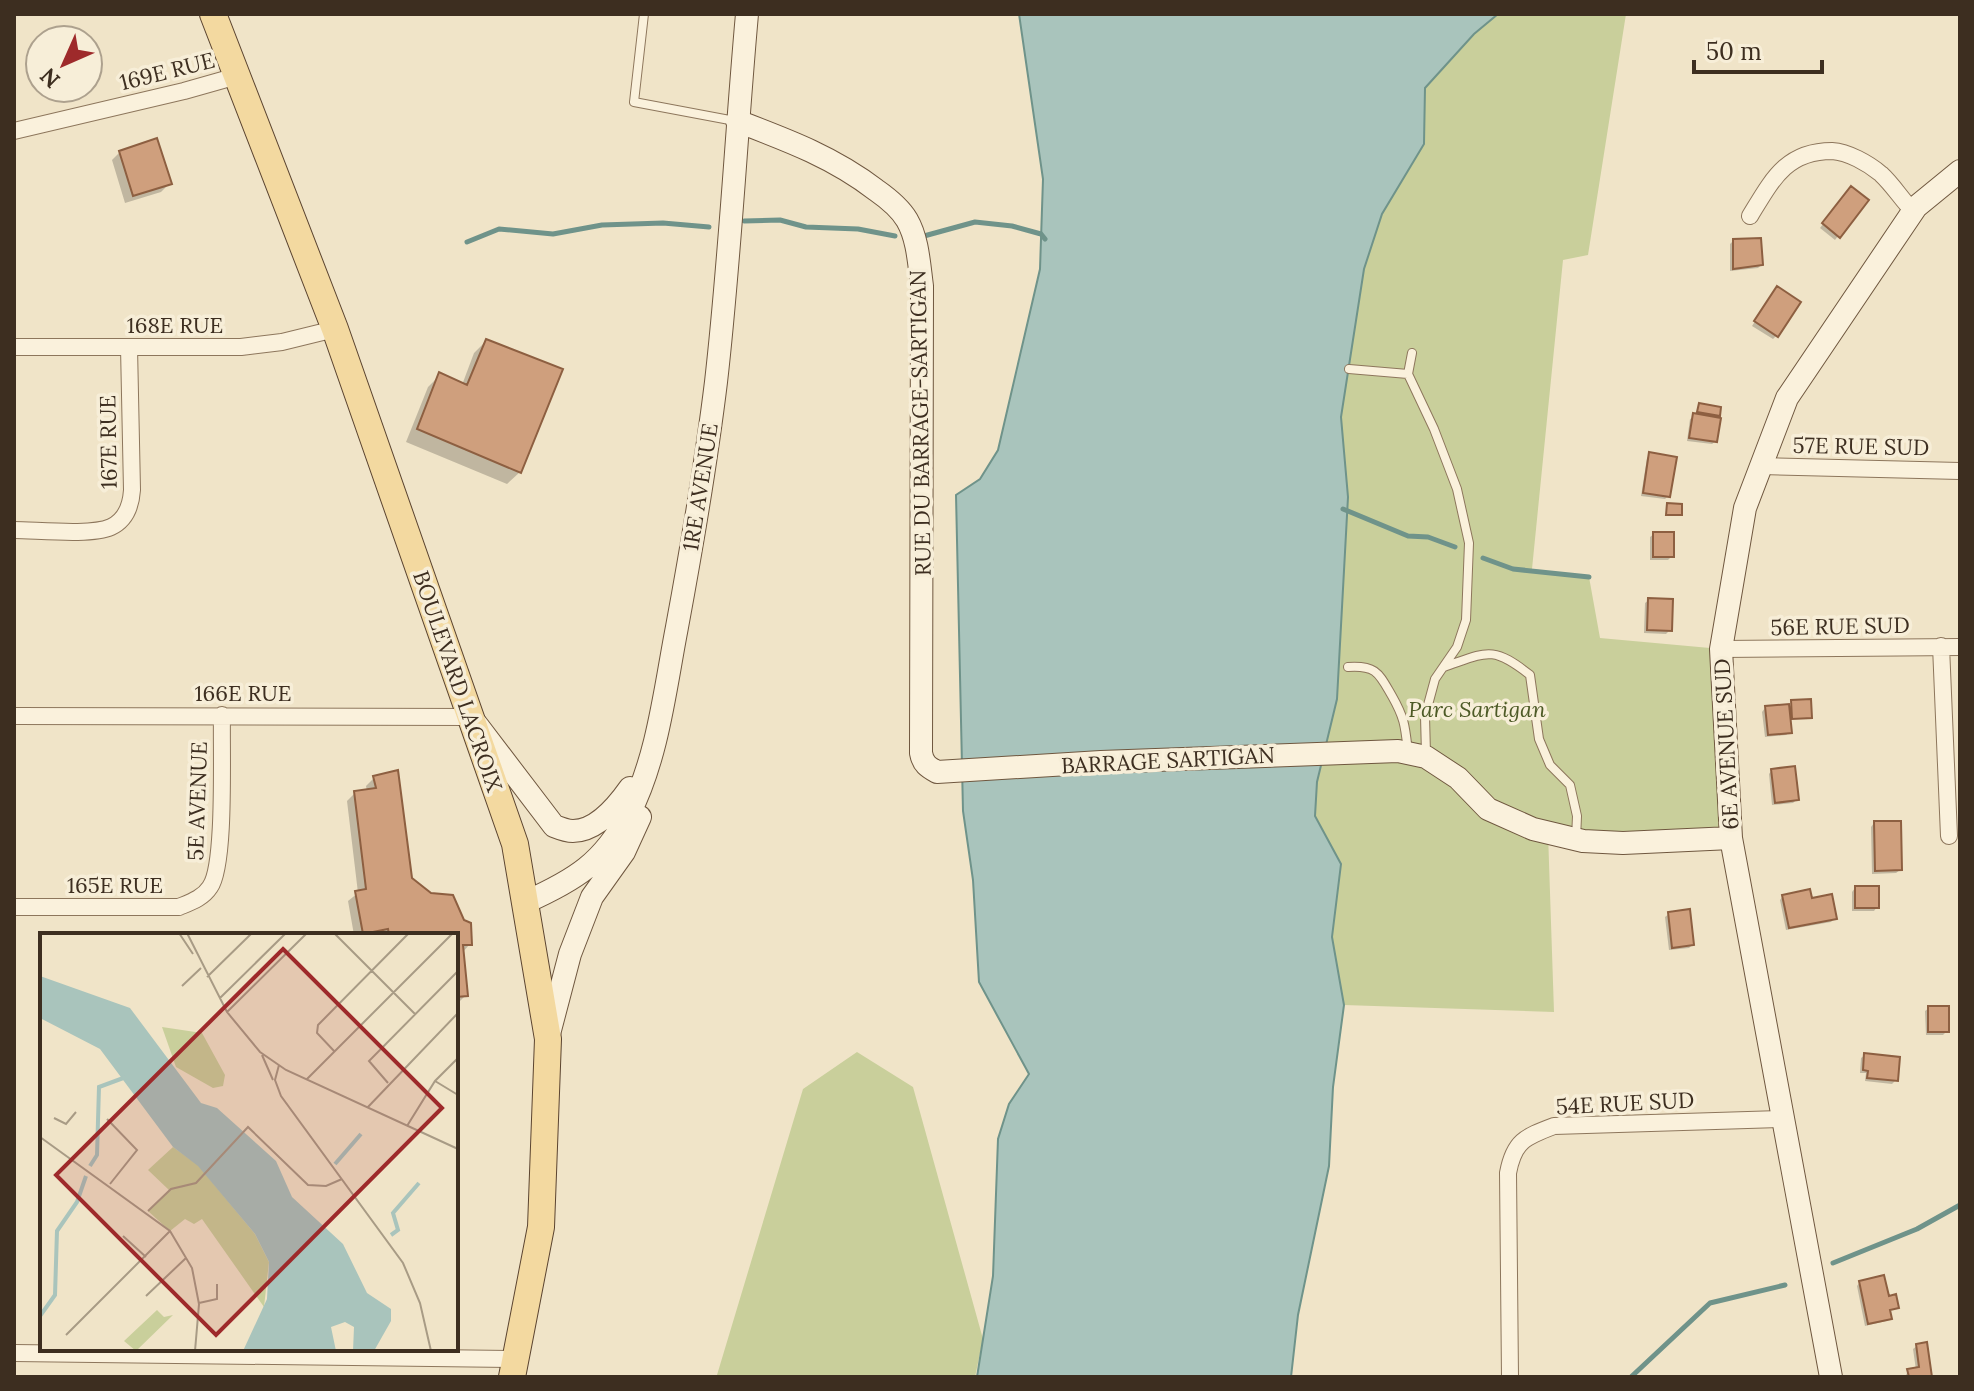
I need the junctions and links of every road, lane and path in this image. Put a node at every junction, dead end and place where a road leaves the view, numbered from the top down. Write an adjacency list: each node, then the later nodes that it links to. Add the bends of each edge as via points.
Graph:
1 (213, 14): 4 (main road, BOULEVARD LACROIX)
2 (644, 14): 5 (lane, via 634,102)
3 (747, 14): 5 (main road, 1RE AVENUE)
4 (237, 76): 6 (street, 169E RUE); 10 (main road, BOULEVARD LACROIX)
5 (737, 121): 28 (main road, 1RE AVENUE, via 716,384); 29 (main road, RUE DU BARRAGE-SARTIGAN, via 849,169 906,219 917,251 922,286 921,753 923,762)
6 (14, 131)
7 (1960, 171): 8 (main road, 6E AVENUE SUD)
8 (1913, 211): 9 (street, via 1881,174 1845,152 1810,151 1771,183); 16 (main road, 6E AVENUE SUD, via 1787,398)
9 (1750, 216)
10 (335, 329): 12 (street, 168E RUE, via 241,347); 26 (main road, BOULEVARD LACROIX)
11 (14, 347): 12 (street, 168E RUE)
12 (129, 347): 18 (street, 167E RUE, via 132,490 124,517 112,527 95,530)
13 (1412, 353): 15 (lane)
14 (1349, 369): 15 (lane)
15 (1408, 374): 23 (lane, via 1457,489 1469,543 1466,620)
16 (1761, 466): 17 (street, 57E RUE SUD); 21 (main road, 6E AVENUE SUD, via 1745,508)
17 (1960, 471)
18 (14, 530)
19 (1941, 646): 20 (street, 56E RUE SUD); 21 (street, 56E RUE SUD); 30 (street)
20 (1960, 647)
21 (1721, 649): 31 (main road, 6E AVENUE SUD)
22 (1348, 667): 27 (lane, via 1363,666 1382,675 1404,716)
23 (1443, 667): 27 (lane); 32 (lane, via 1483,654 1506,656 1530,675 1539,739 1550,765 1570,785)
24 (222, 715): 25 (street, 166E RUE); 26 (street, 166E RUE); 33 (street, 5E AVENUE, via 219,857)
25 (14, 716)
26 (471, 717): 28 (main road, via 554,826 573,831 591,827 619,804); 34 (main road, BOULEVARD LACROIX, via 515,844)
27 (1411, 753): 29 (main road, BARRAGE SARTIGAN); 32 (main road, via 1458,778 1488,809 1533,829)
28 (651, 757): 34 (main road, 1RE AVENUE, via 629,813 603,852 583,873); 36 (main road, via 646,804 624,852 592,897 570,954)
29 (937, 772)
30 (1949, 836)
31 (1731, 838): 32 (main road, via 1623,843); 37 (main road, 6E AVENUE SUD)
32 (1576, 839)
33 (210, 887): 35 (street, 165E RUE, via 199,899 179,907)
34 (526, 902): 36 (main road, BOULEVARD LACROIX)
35 (14, 907)
36 (548, 1039): 39 (main road, BOULEVARD LACROIX, via 541,1227)
37 (1781, 1119): 40 (street, 54E RUE SUD, via 1554,1126 1529,1135 1512,1151); 41 (main road, 6E AVENUE SUD)
38 (14, 1353): 39 (street)
39 (514, 1368)
40 (1510, 1377)
41 (1831, 1377)

